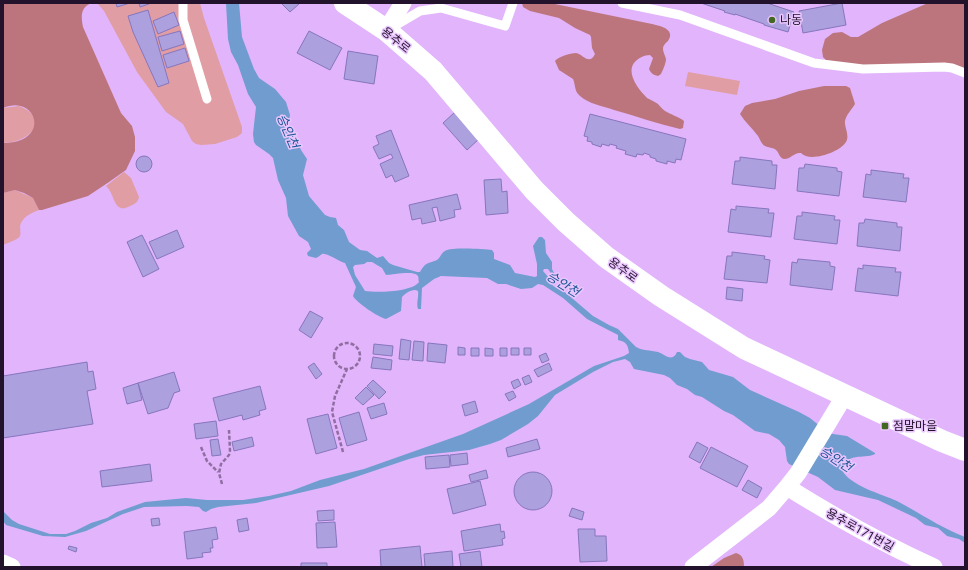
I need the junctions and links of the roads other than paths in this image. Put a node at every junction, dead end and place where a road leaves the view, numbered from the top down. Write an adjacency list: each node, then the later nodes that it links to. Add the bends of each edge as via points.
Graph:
1 (183, 3): 8 (lane, via 183,20)
2 (345, 3): 6 (street, 용추로)
3 (403, 3): 6 (street)
4 (513, 3): 6 (lane, via 505,26 441,8 420,11)
5 (622, 3): 7 (lane, via 680,15 814,63 863,69 944,67)
6 (386, 30): 9 (street, 용추로, via 433,71 534,190 606,257 661,296 744,348)
7 (965, 73)
8 (207, 99)
9 (840, 403): 10 (street, 용추로); 11 (street)
10 (965, 450)
11 (787, 488): 14 (street, via 769,508); 15 (street, 용추로171번길, via 898,551)
12 (3, 563): 13 (street)
13 (12, 567)
14 (693, 567)
15 (934, 567)

